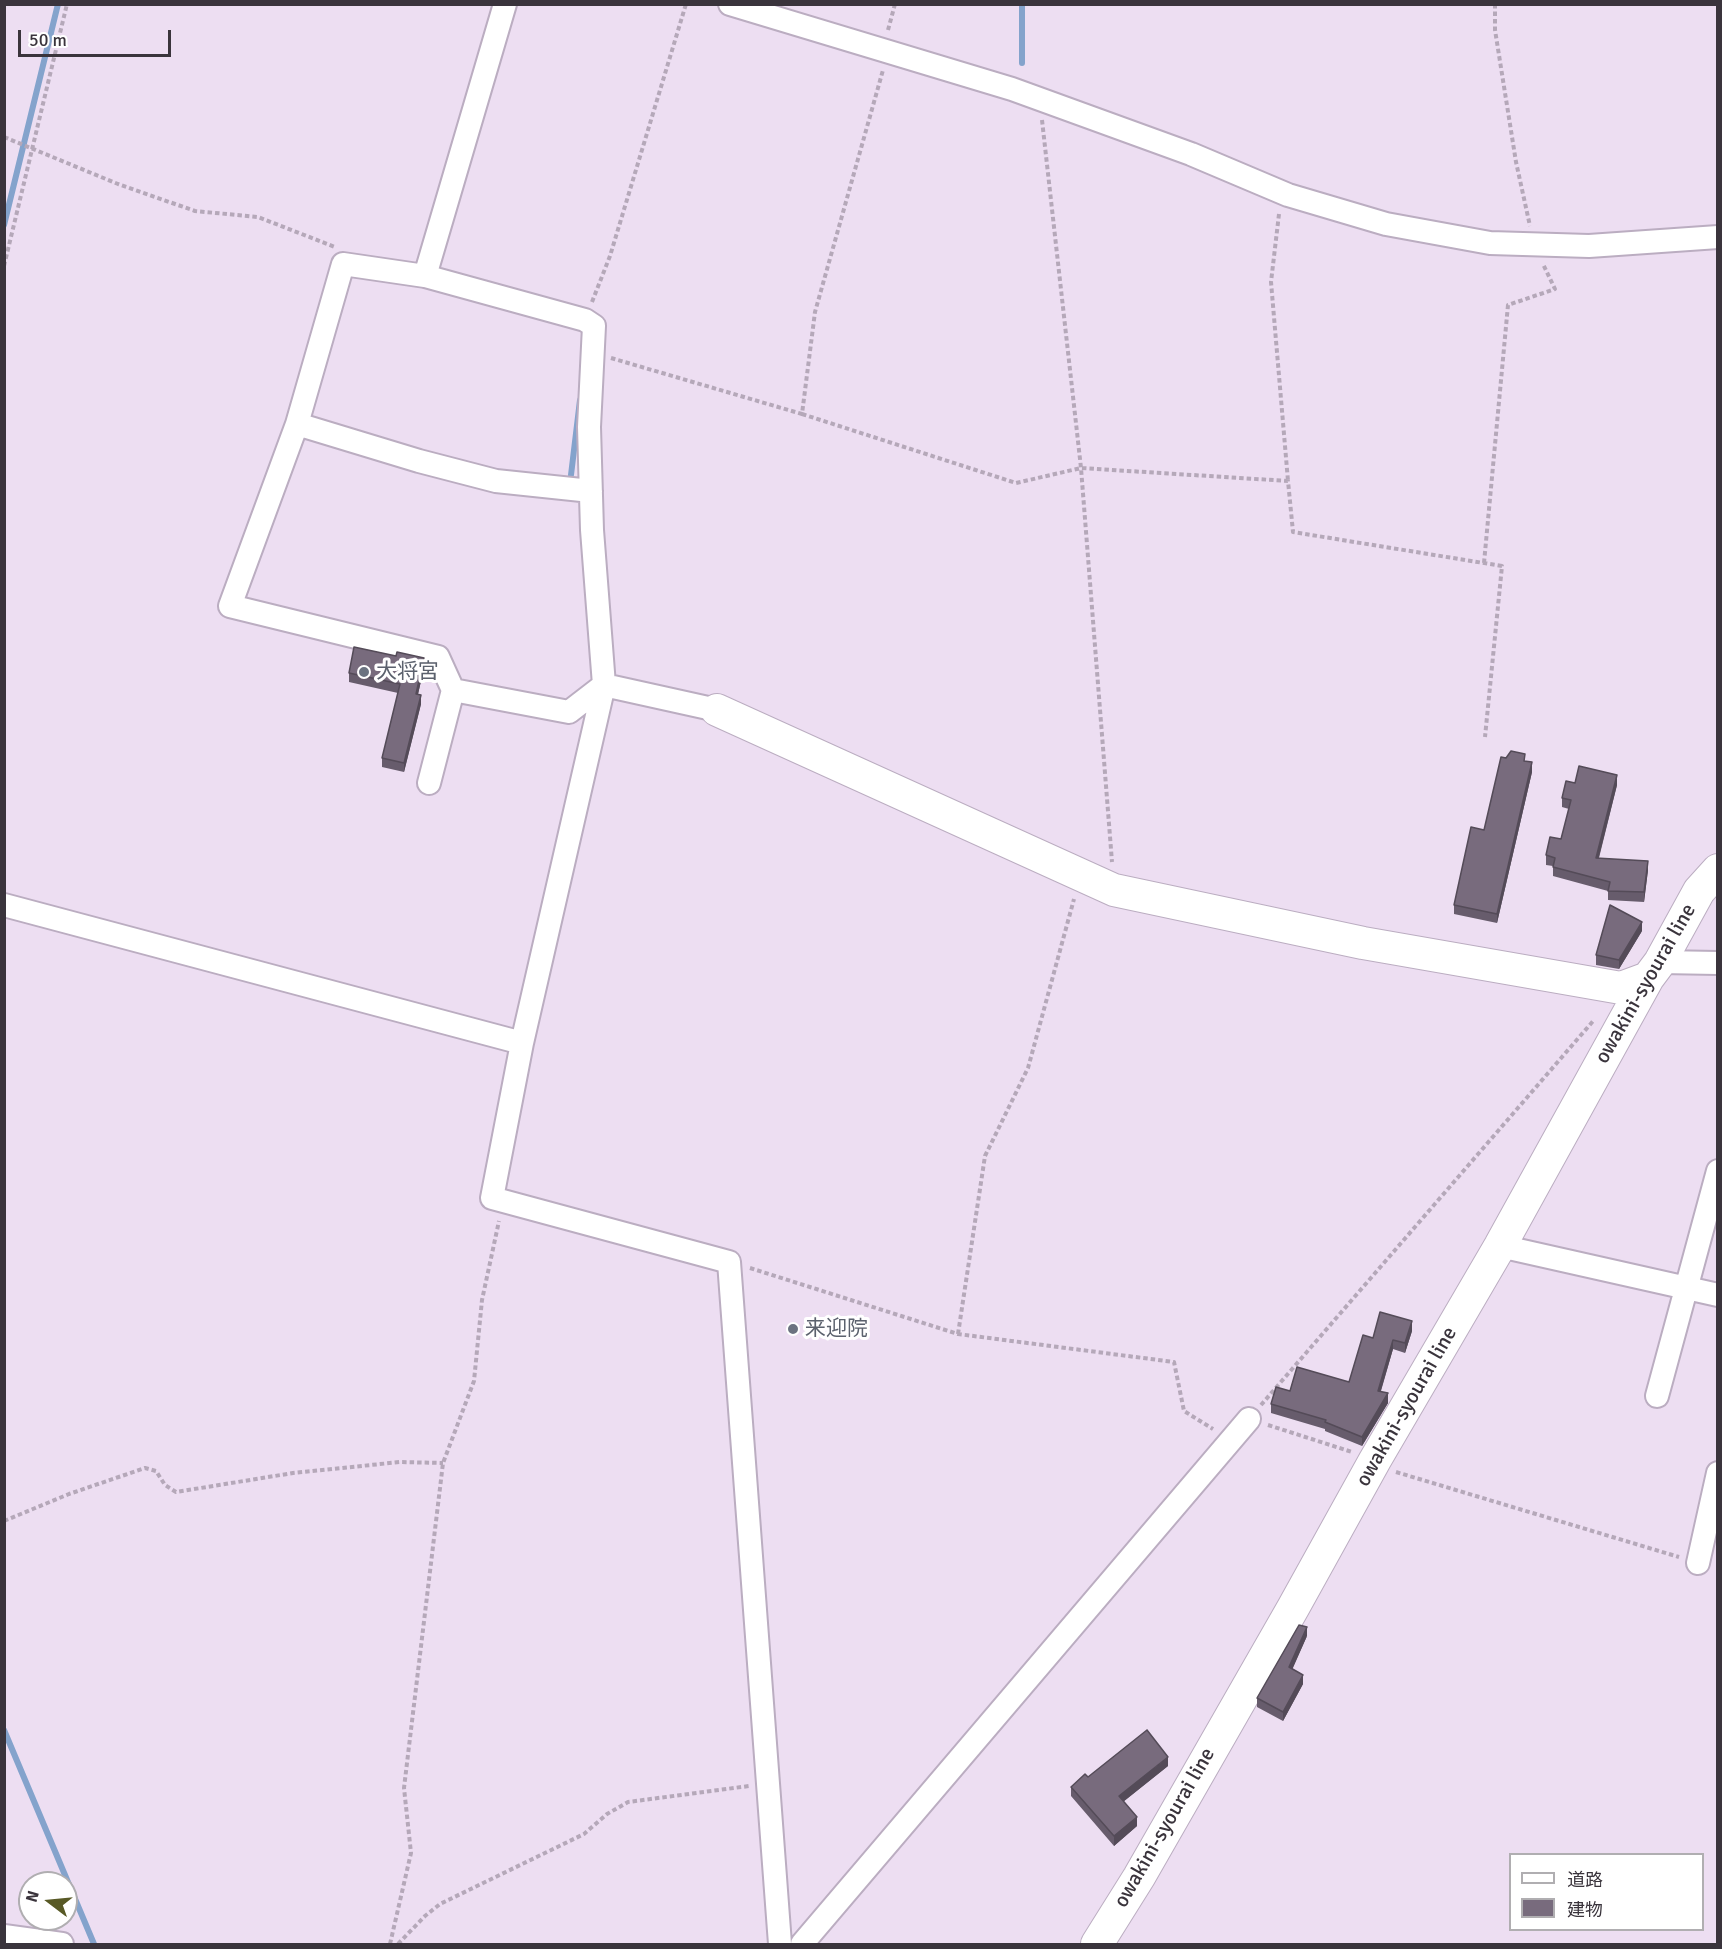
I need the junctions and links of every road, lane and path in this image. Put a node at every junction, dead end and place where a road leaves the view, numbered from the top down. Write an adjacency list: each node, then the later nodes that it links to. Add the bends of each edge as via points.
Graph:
1 (66, 4): 10 (path)
2 (506, 4): 16 (street)
3 (686, 4): 17 (path, via 610,256)
4 (730, 4): 7 (street)
5 (895, 4): 7 (path)
6 (1496, 4): 13 (path, via 1495,30)
7 (886, 51): 8 (street); 19 (path, via 815,312)
8 (1039, 99): 11 (street); 21 (path)
9 (4, 137): 10 (path)
10 (33, 150): 14 (path, via 195,211 258,217 334,246); 15 (path)
11 (1282, 192): 13 (street, via 1386,224 1490,243); 22 (path, via 1270,282)
12 (1718, 237): 13 (street, via 1589,246)
13 (1534, 244): 24 (path, via 1555,289 1508,305)
14 (346, 265): 16 (street); 20 (street, via 343,264)
15 (4, 266)
16 (425, 276): 17 (street)
17 (585, 320): 18 (street, via 594,326)
18 (593, 353): 19 (path); 23 (street)
19 (802, 414): 21 (path, via 1016,483)
20 (297, 423): 23 (street, via 496,481); 26 (street, via 230,606 438,657)
21 (1081, 468): 22 (path); 32 (path)
22 (1288, 482): 24 (path, via 1293,532)
23 (591, 491): 25 (street)
24 (1485, 563): 28 (path, via 1502,566)
25 (604, 685): 26 (street, via 569,712); 27 (street); 36 (street)
26 (453, 690): 29 (street)
27 (717, 710): 31 (main road)
28 (1485, 737)
29 (429, 783)
30 (1718, 870): 35 (main road, owakini-syourai line, via 1699,891)
31 (1081, 874): 32 (main road); 43 (path, via 1028,1068 985,1156)
32 (1114, 890): 35 (main road, via 1363,943)
33 (4, 905): 36 (street)
34 (1718, 963): 35 (street)
35 (1643, 976): 39 (main road, owakini-syourai line); 45 (path)
36 (522, 1043): 38 (street, via 492,1198)
37 (1718, 1171): 41 (street)
38 (503, 1200): 40 (street); 47 (path, via 482,1300 474,1381)
39 (1500, 1246): 41 (street); 48 (main road, owakini-syourai line)
40 (729, 1262): 43 (path); 52 (street)
41 (1685, 1289): 42 (street); 44 (street)
42 (1718, 1295)
43 (958, 1334): 46 (path, via 1174,1362 1184,1411)
44 (1657, 1396)
45 (1249, 1419): 46 (street); 48 (path)
46 (1231, 1440): 58 (street)
47 (443, 1463): 50 (path, via 400,1462 293,1473 176,1492 165,1485 156,1471 145,1468); 55 (path, via 404,1788 411,1853)
48 (1374, 1463): 51 (path); 59 (main road, owakini-syourai line)
49 (1718, 1473): 51 (street)
50 (4, 1521)
51 (1698, 1563)
52 (769, 1784): 56 (path, via 628,1802 584,1834 440,1904); 57 (street)
53 (4, 1936): 54 (street)
54 (62, 1944)
55 (390, 1944)
56 (398, 1944)
57 (780, 1944)
58 (802, 1944)
59 (1096, 1944)

